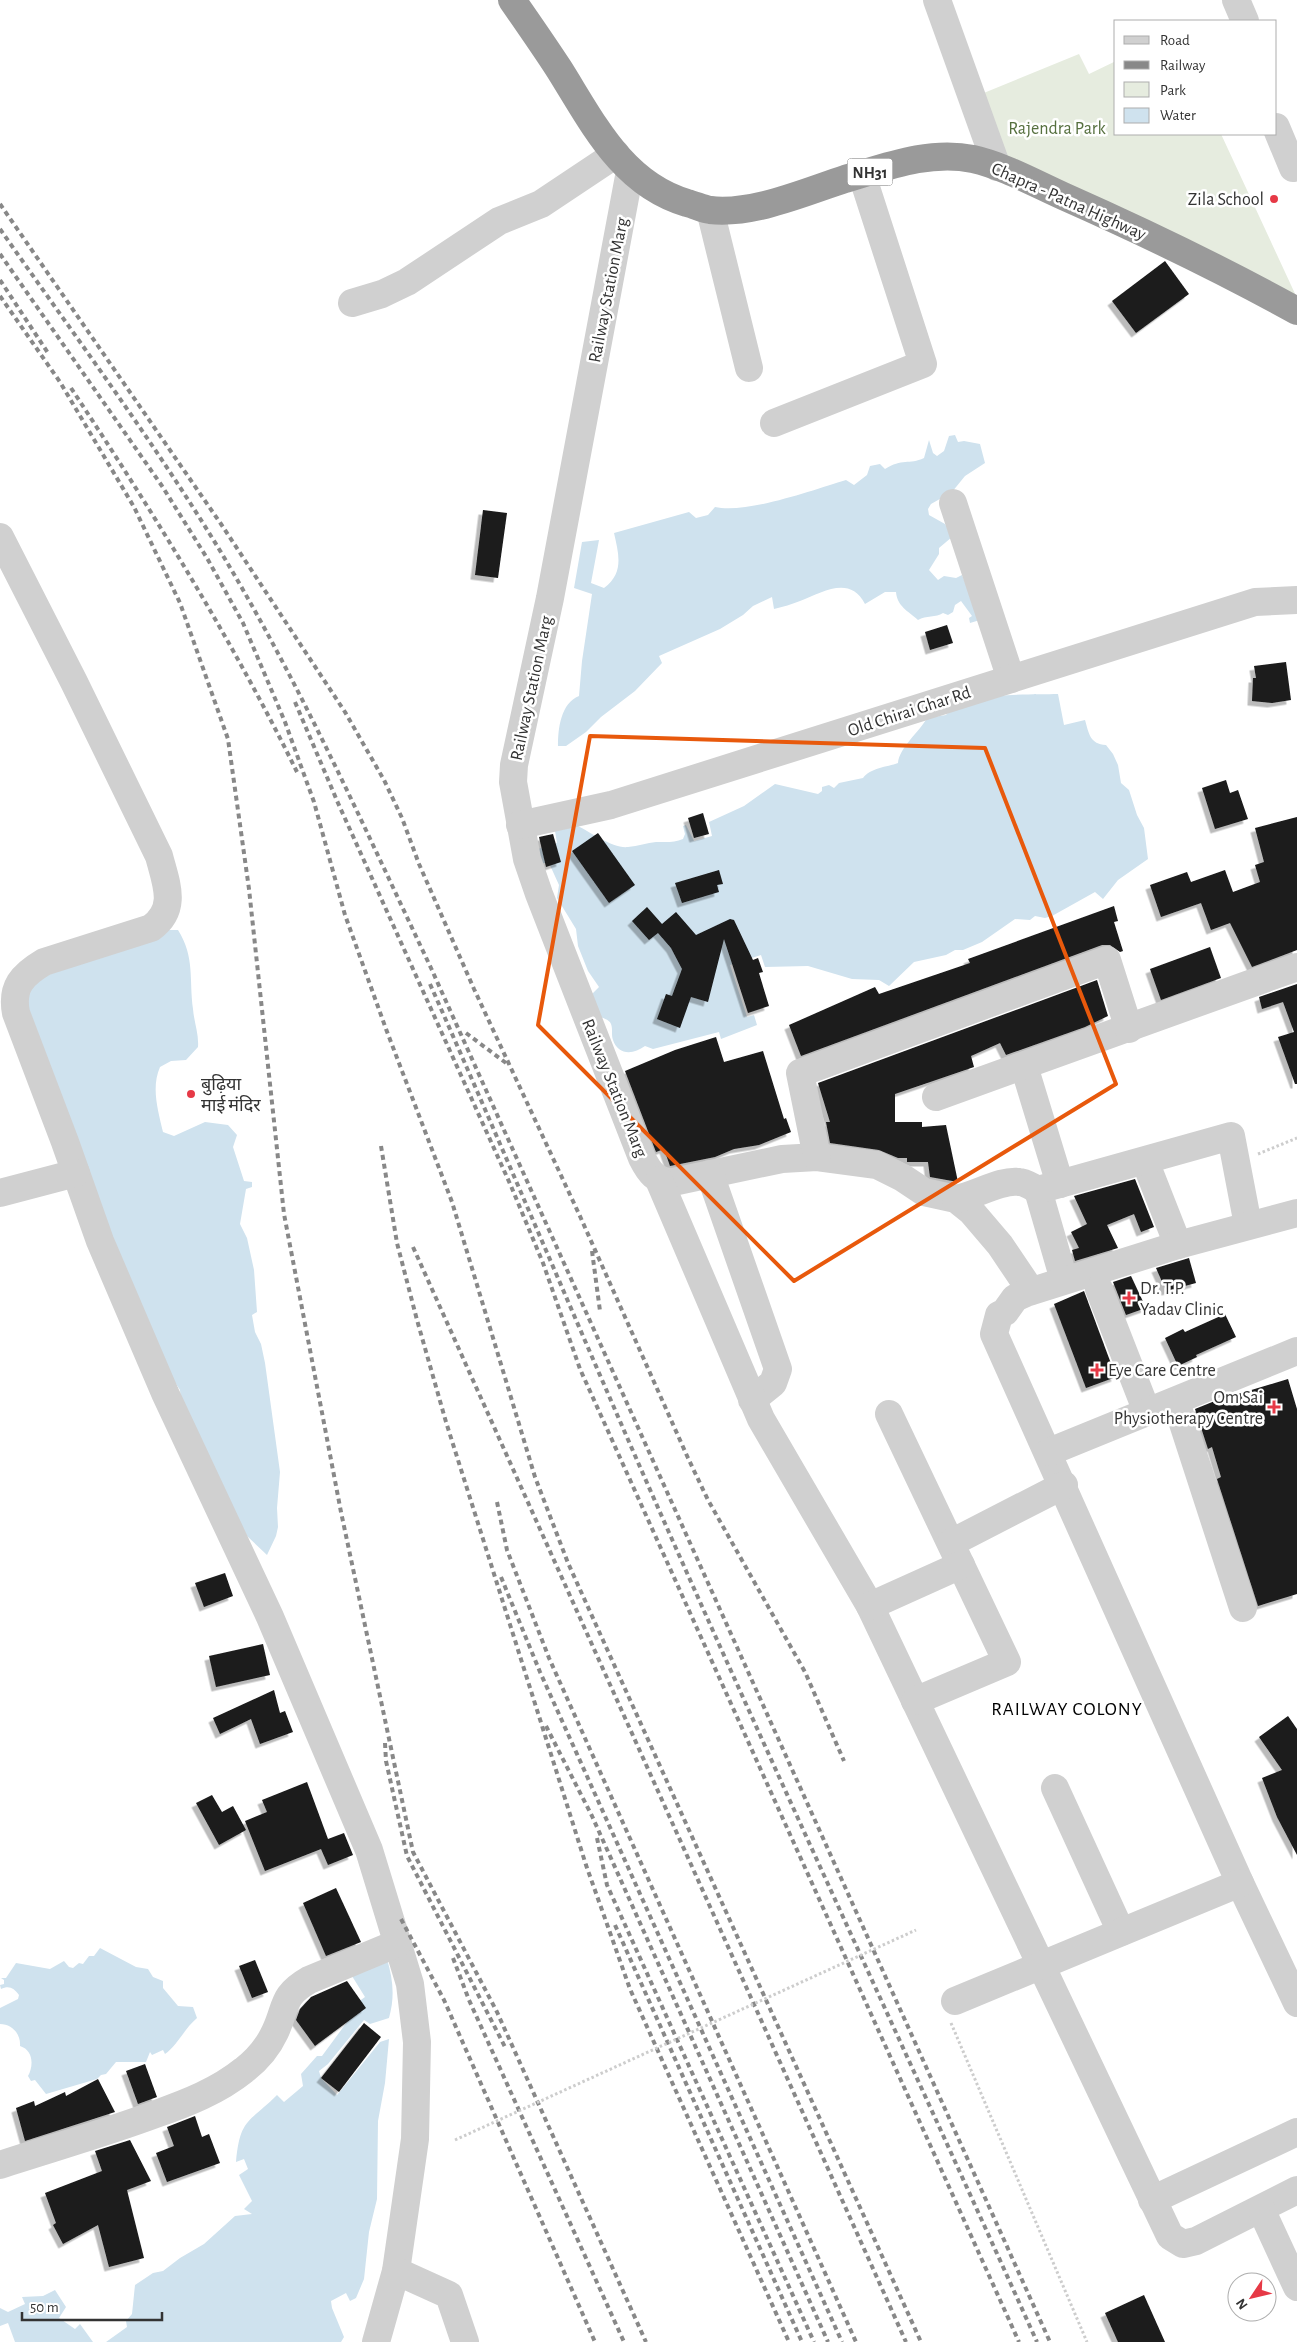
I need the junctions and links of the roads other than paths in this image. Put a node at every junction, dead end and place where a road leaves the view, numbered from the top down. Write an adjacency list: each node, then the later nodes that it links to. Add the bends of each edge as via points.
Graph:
1 (512, 0): 6 (highway, Chapra - Patna Highway / NH31, via 599,134)
2 (937, 0): 7 (street)
3 (1236, 0): 4 (street)
4 (1245, 20)
5 (1277, 130): 8 (street)
6 (623, 163): 10 (highway, Chapra - Patna Highway / NH31, via 652,189); 11 (street, via 499,221 407,282); 19 (street, Railway Station Marg, via 550,598 514,766 513,782)
7 (997, 167): 9 (highway, Chapra - Patna Highway / NH31, via 972,159 937,156); 12 (highway, Chapra - Patna Highway / NH31, via 1126,224)
8 (1292, 168)
9 (862, 174): 10 (highway, Chapra - Patna Highway / NH31, via 777,202); 14 (street, via 923,364)
10 (710, 210): 13 (street)
11 (352, 303)
12 (1297, 311)
13 (749, 368)
14 (774, 423)
15 (953, 503): 18 (street)
16 (4, 554): 21 (street, via 74,682 159,856 168,904 160,921 151,928 44,962)
17 (1297, 600): 18 (street, Old Chirai Ghar Rd, via 1255,602)
18 (1011, 679): 19 (street, Old Chirai Ghar Rd, via 611,805)
19 (520, 825): 29 (street, Railway Station Marg, via 539,894 642,1158)
20 (1297, 967): 22 (street)
21 (10, 982): 27 (street, via 15,991 16,1013 26,1042)
22 (1129, 1029): 23 (street); 25 (street, via 1107,960 800,1073)
23 (1024, 1066): 24 (street); 30 (street)
24 (936, 1098)
25 (817, 1157): 28 (street, via 782,1159); 32 (street, via 877,1165 924,1192)
26 (1145, 1161): 30 (street); 34 (street, via 1231,1136); 35 (street)
27 (76, 1173): 31 (street); 53 (street, via 100,1241 138,1330 270,1617 369,1850)
28 (710, 1174): 29 (street, via 673,1182); 40 (street, via 778,1369 773,1383)
29 (660, 1180): 40 (street, Railway Station Marg)
30 (1049, 1187): 32 (street, via 1019,1181); 36 (street)
31 (0, 1193)
32 (956, 1199): 38 (street, via 971,1210 1000,1245)
33 (1297, 1213): 34 (street)
34 (1248, 1225): 35 (street)
35 (1178, 1245): 36 (street)
36 (1064, 1280): 38 (street)
37 (1099, 1289): 42 (street)
38 (1031, 1291): 44 (street, via 1015,1298 999,1315 994,1334)
39 (1297, 1351): 41 (street)
40 (752, 1400): 47 (street, Railway Station Marg)
41 (1176, 1402): 42 (street); 48 (street)
42 (1146, 1412): 44 (street)
43 (889, 1414): 46 (street)
44 (1049, 1452): 45 (street)
45 (1064, 1485): 46 (street); 51 (street)
46 (956, 1554): 47 (street); 49 (street, via 1007,1662)
47 (870, 1606): 49 (street, Railway Station Marg)
48 (1243, 1608)
49 (916, 1701): 54 (street, Railway Station Marg)
50 (1055, 1788): 52 (street)
51 (1240, 1883): 52 (street); 56 (street)
52 (1121, 1932): 54 (street)
53 (398, 1943): 58 (street, via 298,1986 285,2002 276,2031 267,2046 244,2071 216,2089 193,2101 134,2122); 62 (street, via 410,1984 417,2042 415,2138)
54 (1040, 1966): 55 (street); 60 (street, Railway Station Marg)
55 (955, 2001)
56 (1297, 2003)
57 (1297, 2132): 60 (street)
58 (0, 2165)
59 (1297, 2190): 61 (street)
60 (1152, 2200): 61 (street, Railway Station Marg, via 1170,2236 1183,2244 1196,2242)
61 (1261, 2209): 63 (street)
62 (396, 2271): 64 (street); 65 (street, via 449,2294)
63 (1297, 2287)
64 (376, 2342)
65 (465, 2342)

